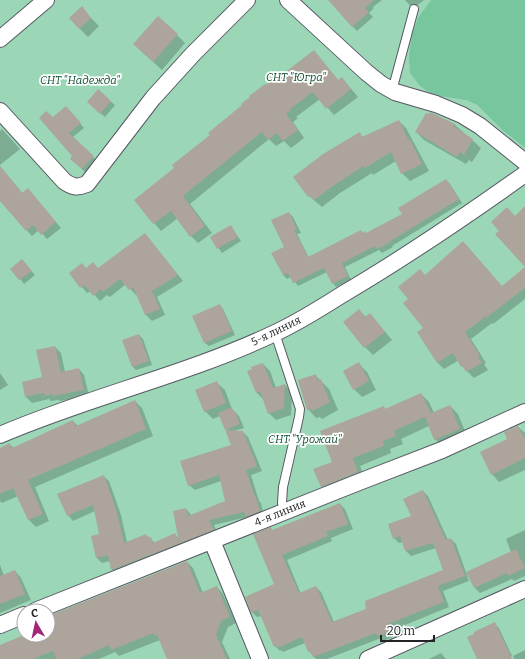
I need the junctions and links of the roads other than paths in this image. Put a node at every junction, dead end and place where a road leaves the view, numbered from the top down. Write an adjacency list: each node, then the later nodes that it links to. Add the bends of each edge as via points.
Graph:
1 (46, 0): 5 (street)
2 (247, 0): 7 (street, via 153,98 87,184 72,187 64,181)
3 (288, 0): 6 (street, via 366,72)
4 (414, 9): 6 (lane)
5 (0, 39)
6 (392, 91): 8 (street, via 462,115)
7 (0, 111)
8 (525, 162)
9 (525, 174): 10 (street, 5-я линия, via 426,243)
10 (275, 333): 12 (street, 5-я линия, via 176,373 44,417); 13 (lane, via 300,409 282,495)
11 (525, 412): 13 (street, 4-я линия, via 442,450)
12 (0, 435)
13 (285, 511): 14 (street, 4-я линия)
14 (212, 541): 16 (street, 4-я линия); 19 (street)
15 (525, 589): 20 (street)
16 (55, 603)
17 (16, 618): 18 (street)
18 (0, 625)
19 (260, 659)
20 (368, 659)

